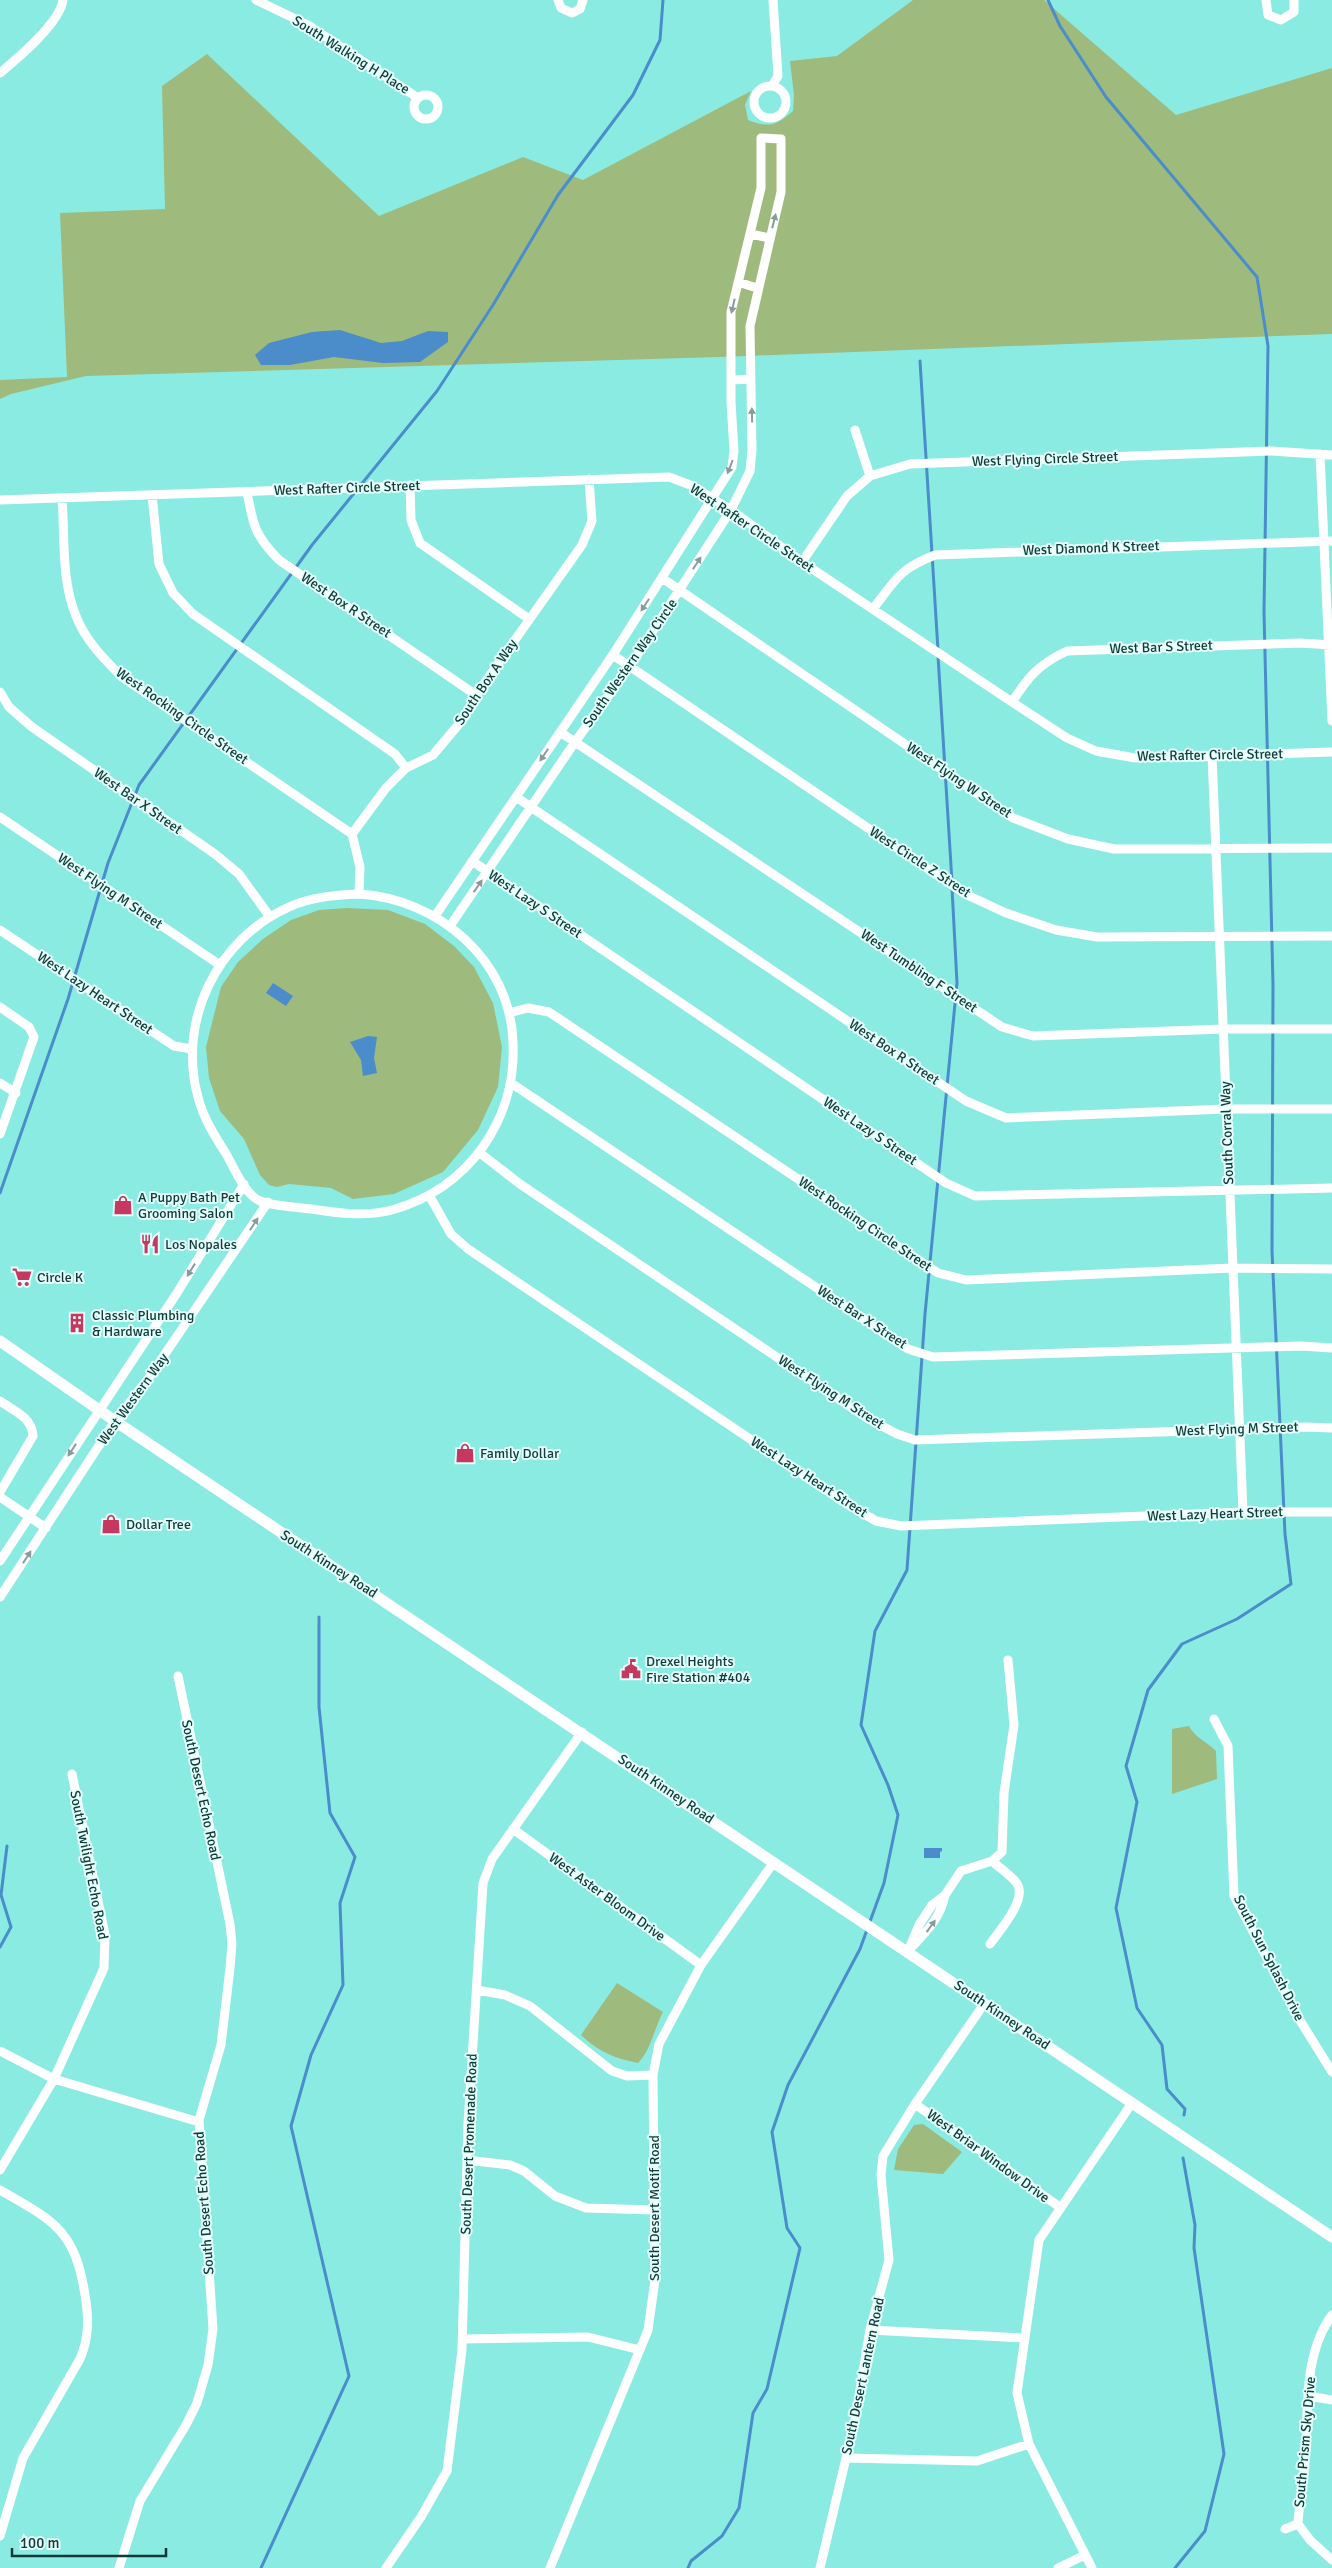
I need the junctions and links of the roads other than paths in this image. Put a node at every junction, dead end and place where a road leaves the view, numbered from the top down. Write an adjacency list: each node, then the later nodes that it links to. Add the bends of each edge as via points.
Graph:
1 (62, 0): 8 (street, via 47,28)
2 (256, 0): 10 (street, South Walking H Place, via 308,25)
3 (558, 0): 4 (street, via 561,8 572,13 580,9)
4 (583, 0)
5 (773, 0): 9 (street, via 778,76)
6 (1266, 0): 7 (street, via 1268,14 1281,20 1294,12)
7 (1294, 0)
8 (0, 73)
9 (772, 86)
10 (418, 98)
11 (751, 234): 12 (street); 12 (street, South Western Way Circle, one-way to 11, via 781,192 781,138 761,138 761,188); 13 (street, South Western Way Circle)
12 (770, 238): 14 (street, South Western Way Circle)
13 (738, 282): 14 (street); 15 (street, South Western Way Circle, one-way to 15, via 731,312)
14 (757, 288): 16 (street, South Western Way Circle, via 750,326)
15 (731, 380): 16 (street); 26 (street, South Western Way Circle, one-way to 26, via 732,467)
16 (751, 380): 28 (street, South Western Way Circle, one-way to 16, via 750,471)
17 (855, 430): 20 (street)
18 (1320, 454): 19 (street, West Flying Circle Street); 20 (street, West Flying Circle Street, via 1271,451 910,464); 29 (street)
19 (1332, 455)
20 (870, 476): 30 (street, West Flying Circle Street, via 847,496)
21 (589, 479): 22 (street, West Rafter Circle Street); 26 (street, West Rafter Circle Street, via 669,478 693,486); 34 (street, South Box A Way, via 592,521 582,545)
22 (410, 485): 23 (street, West Rafter Circle Street); 34 (street, via 411,520 420,543)
23 (247, 492): 24 (street, West Rafter Circle Street); 39 (street, West Box R Street, via 251,520 262,543 279,560)
24 (152, 495): 25 (street, West Rafter Circle Street); 46 (street, via 159,564 174,593 193,614 395,754)
25 (62, 498): 27 (street, West Rafter Circle Street); 50 (street, West Rocking Circle Street, via 66,578 76,616 96,651 122,677)
26 (713, 499): 28 (street, West Rafter Circle Street); 31 (street, South Western Way Circle)
27 (0, 500)
28 (731, 510): 30 (street, West Rafter Circle Street); 32 (street, South Western Way Circle, one-way to 28)
29 (1329, 541): 33 (street, West Diamond K Street, via 935,555 911,564); 35 (street)
30 (802, 562): 33 (street, West Rafter Circle Street)
31 (662, 578): 32 (street, West Flying W Street); 36 (street, South Western Way Circle, one-way to 36)
32 (680, 590): 37 (street, South Western Way Circle); 52 (street, West Flying W Street, via 1013,818 1068,839 1114,849)
33 (873, 609): 40 (street, West Rafter Circle Street)
34 (529, 619): 39 (street, South Box A Way)
35 (1331, 645): 40 (street, West Bar S Street, via 1300,643 1067,652 1050,659 1033,672); 41 (street)
36 (613, 655): 37 (street, West Circle Z Street); 42 (street, South Western Way Circle)
37 (630, 666): 43 (street, South Western Way Circle); 60 (street, West Circle Z Street, via 964,894 1056,930 1097,937)
38 (0, 692): 57 (street, West Bar X Street, via 10,707 32,727 239,874)
39 (476, 695): 46 (street, South Box A Way, via 464,718 433,755)
40 (1012, 702): 45 (street, West Rafter Circle Street, via 1067,738 1096,751 1135,758)
41 (1332, 721)
42 (560, 732): 43 (street, West Tumbling F Street); 47 (street, South Western Way Circle, one-way to 47)
43 (575, 742): 48 (street, South Western Way Circle); 65 (street, West Tumbling F Street, via 1002,1027 1033,1036)
44 (1332, 752): 45 (street, West Rafter Circle Street)
45 (1212, 755): 52 (street, South Corral Way)
46 (406, 768): 50 (street, South Box A Way, via 386,788)
47 (516, 797): 48 (street, West Box R Street); 53 (street, South Western Way Circle)
48 (532, 806): 54 (street, South Western Way Circle); 71 (street, West Box R Street, via 966,1101 1006,1118)
49 (0, 818): 62 (street, West Flying M Street)
50 (352, 834): 55 (street, via 360,867)
51 (1332, 848): 52 (street, West Flying W Street)
52 (1217, 849): 60 (street, South Corral Way)
53 (472, 861): 54 (street, West Lazy S Street); 56 (street, South Western Way Circle)
54 (488, 872): 58 (street, South Western Way Circle, one-way to 54); 77 (street, West Lazy S Street, via 939,1178 975,1196)
55 (359, 894): 56 (street, via 398,900); 57 (street, via 312,899)
56 (435, 916): 58 (street)
57 (270, 917): 62 (street, via 240,941)
58 (450, 926): 64 (street, via 484,961 501,990)
59 (0, 930): 67 (street, West Lazy Heart Street, via 174,1046)
60 (1220, 936): 61 (street, West Circle Z Street); 65 (street, South Corral Way)
61 (1332, 936)
62 (220, 965): 67 (street, via 202,1000)
63 (0, 1007): 70 (street, via 29,1027 34,1037)
64 (509, 1012): 69 (street, via 514,1052); 80 (street, West Rocking Circle Street, via 528,1008 548,1012 938,1273 966,1280)
65 (1224, 1029): 66 (street, West Tumbling F Street); 71 (street, South Corral Way)
66 (1332, 1029)
67 (192, 1049): 75 (street, via 198,1098 207,1121)
68 (0, 1083): 70 (street)
69 (511, 1083): 74 (street, via 500,1120); 84 (street, West Bar X Street, via 908,1349 933,1357)
70 (16, 1093): 73 (street)
71 (1226, 1109): 72 (street, West Box R Street); 77 (street, South Corral Way)
72 (1332, 1109)
73 (0, 1134)
74 (480, 1152): 78 (street, via 457,1177); 89 (street, West Flying M Street, via 520,1184 867,1418 897,1434 915,1440)
75 (244, 1184): 79 (street, via 261,1201); 86 (street, West Western Way, one-way to 86)
76 (1332, 1188): 77 (street, West Lazy S Street)
77 (1230, 1189): 80 (street, South Corral Way)
78 (429, 1196): 79 (street, via 391,1210 348,1214); 92 (street, West Lazy Heart Street, via 451,1234 468,1249 876,1521 901,1526)
79 (268, 1202): 87 (street, West Western Way, one-way to 79, via 148,1380)
80 (1232, 1268): 81 (street, West Rocking Circle Street); 84 (street, South Corral Way)
81 (1332, 1269)
82 (0, 1341): 86 (main road, South Kinney Road)
83 (1332, 1348): 84 (street, West Bar X Street)
84 (1235, 1349): 89 (street, South Corral Way)
85 (0, 1401): 90 (street, via 26,1418 33,1428 33,1436)
86 (99, 1410): 87 (main road, South Kinney Road); 94 (street, West Western Way, one-way to 94)
87 (115, 1421): 95 (street, West Western Way); 101 (main road, South Kinney Road)
88 (1332, 1428): 89 (street, West Flying M Street)
89 (1238, 1429): 92 (street, South Corral Way)
90 (0, 1492)
91 (0, 1497): 94 (street)
92 (1243, 1512): 93 (street, West Lazy Heart Street)
93 (1332, 1512)
94 (29, 1516): 95 (street); 96 (street, West Western Way)
95 (46, 1528): 97 (street, West Western Way, one-way to 95)
96 (0, 1561)
97 (0, 1598)
98 (1008, 1660): 104 (street, via 1014,1725 1004,1793 1002,1852)
99 (178, 1676): 117 (street, South Desert Echo Road, via 232,1944 221,2045)
100 (1214, 1719): 112 (street, South Sun Splash Drive, via 1228,1746 1234,1896 1301,2022)
101 (582, 1732): 103 (street, South Desert Promenade Road); 105 (main road, South Kinney Road)
102 (72, 1774): 114 (street, South Twilight Echo Road, via 105,1935 105,1957 99,1982)
103 (513, 1829): 108 (street, West Aster Bloom Drive); 109 (street, South Desert Promenade Road, via 492,1859 484,1883)
104 (992, 1861): 106 (street, via 1017,1883 1020,1901); 107 (street, via 961,1871 945,1895 943,1908)
105 (774, 1862): 107 (main road, South Kinney Road); 108 (street, South Desert Motif Road)
106 (990, 1944)
107 (908, 1951): 110 (main road, South Kinney Road)
108 (701, 1965): 113 (street, South Desert Motif Road, via 659,2044)
109 (477, 1990): 113 (street, via 505,1994 530,2006 612,2072 628,2076); 118 (street, South Desert Promenade Road)
110 (984, 2004): 115 (main road, South Kinney Road); 116 (street, South Desert Lantern Road)
111 (0, 2051): 114 (street)
112 (1332, 2072)
113 (653, 2075): 122 (street, South Desert Motif Road)
114 (54, 2079): 117 (street); 119 (street, South Twilight Echo Road)
115 (1132, 2103): 121 (street); 123 (main road, South Kinney Road)
116 (915, 2104): 121 (street, West Briar Window Drive); 125 (street, South Desert Lantern Road, via 884,2156 881,2175 889,2260)
117 (199, 2122): 138 (street, South Desert Echo Road, via 213,2329 208,2365 189,2420 140,2501)
118 (467, 2160): 122 (street, via 510,2165 556,2196 586,2208); 127 (street, South Desert Promenade Road)
119 (0, 2170)
120 (0, 2190): 135 (street, via 50,2221 75,2252 84,2286 88,2330 80,2359 23,2458)
121 (1061, 2208): 126 (street, via 1039,2240)
122 (654, 2210): 128 (street, South Desert Motif Road, via 655,2280 648,2330)
123 (1332, 2237)
124 (1332, 2315): 129 (street, South Prism Sky Drive, via 1312,2359)
125 (870, 2330): 126 (street); 132 (street, South Desert Lantern Road)
126 (1024, 2338): 131 (street, via 1017,2393)
127 (463, 2339): 128 (street, via 588,2337); 139 (street, South Desert Promenade Road, via 447,2471)
128 (640, 2350): 140 (street, South Desert Motif Road)
129 (1309, 2396): 130 (street); 133 (street, South Prism Sky Drive)
130 (1332, 2400)
131 (1029, 2444): 132 (street, via 977,2461); 136 (street)
132 (846, 2458): 141 (street, South Desert Lantern Road)
133 (1298, 2524): 134 (street); 137 (street, South Prism Sky Drive)
134 (1285, 2529)
135 (0, 2536)
136 (1085, 2555): 142 (street); 143 (street)
137 (1332, 2560)
138 (119, 2568)
139 (386, 2568)
140 (550, 2568)
141 (820, 2568)
142 (1058, 2568)
143 (1092, 2568)

